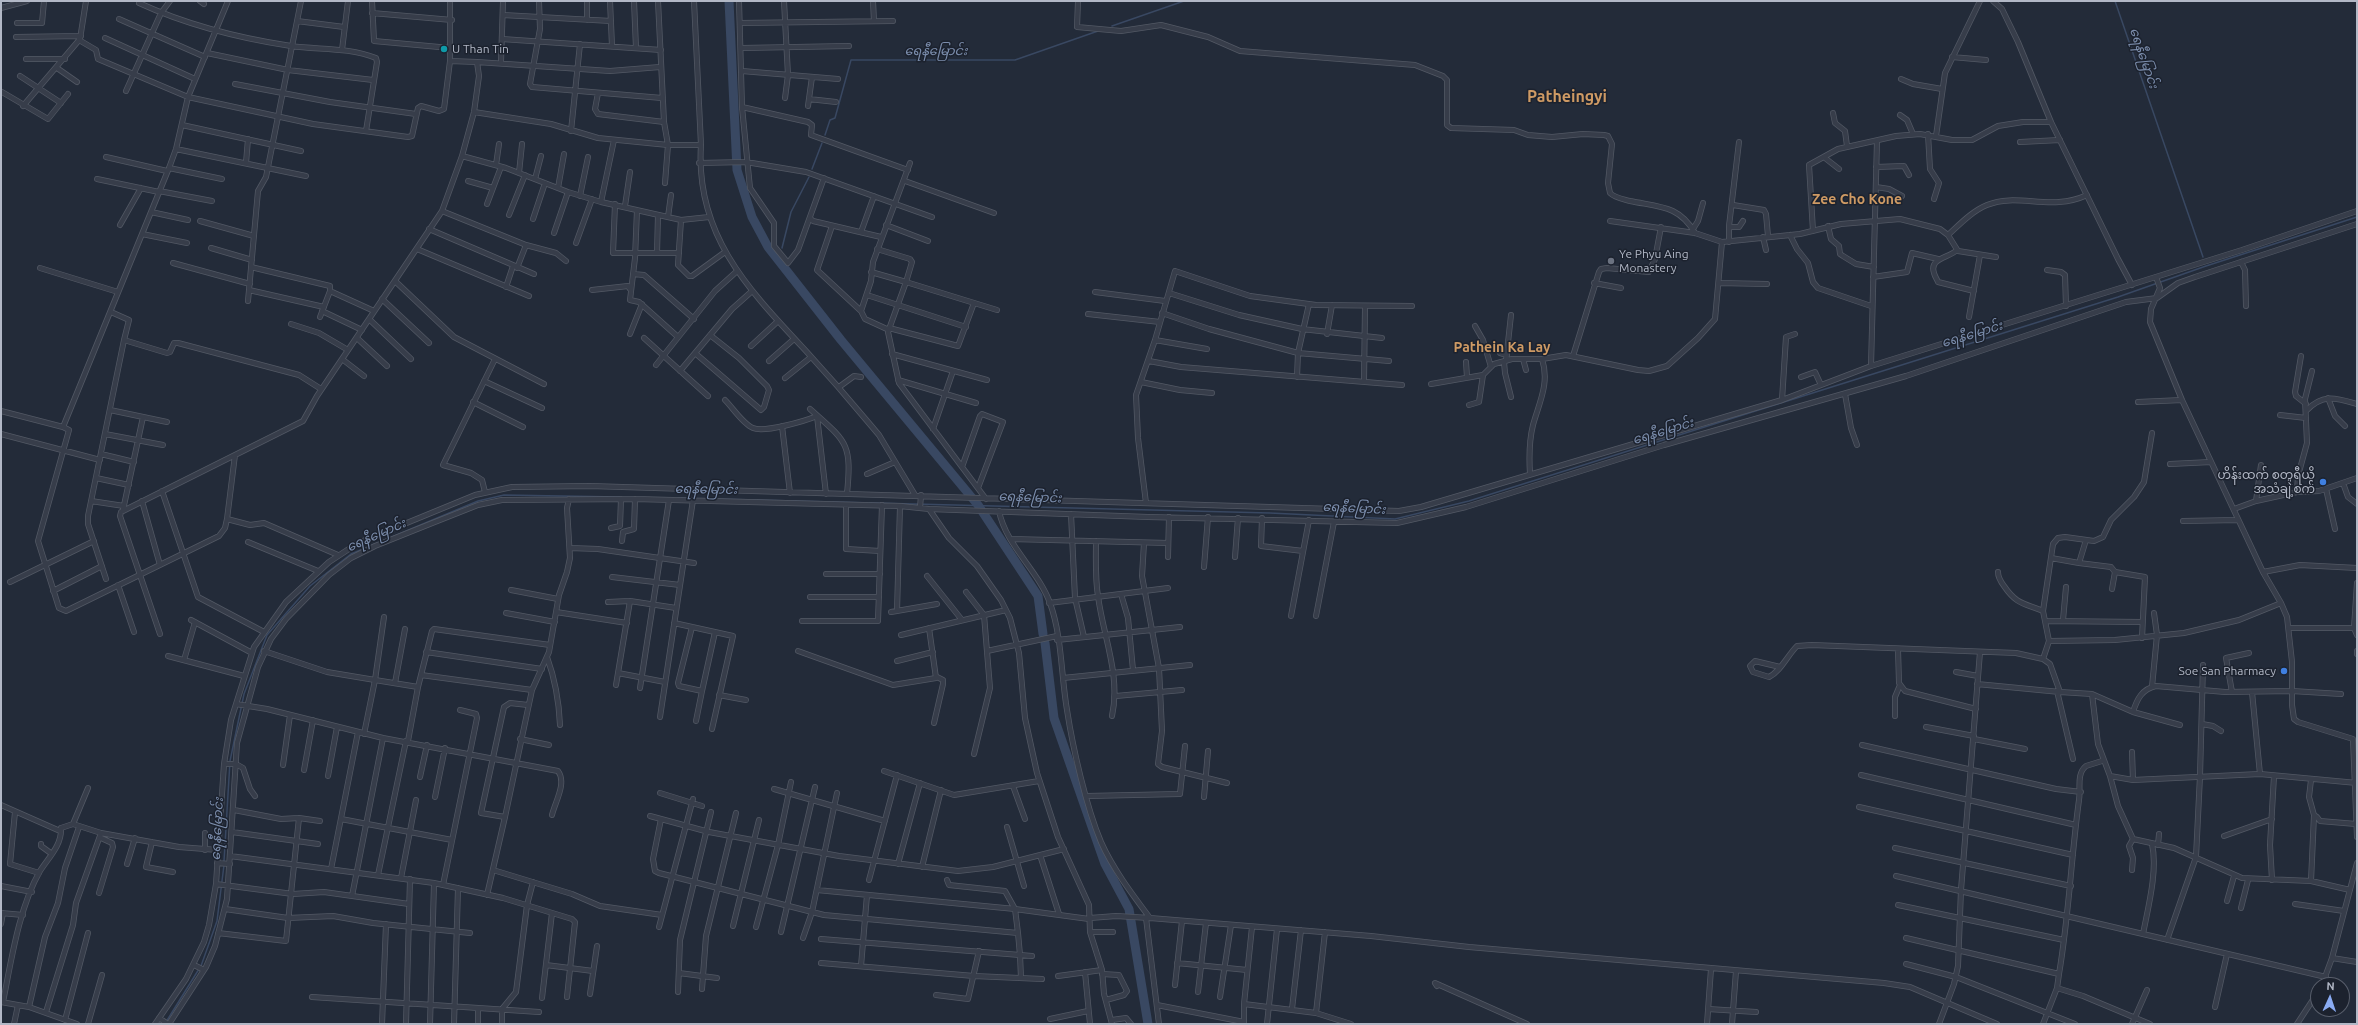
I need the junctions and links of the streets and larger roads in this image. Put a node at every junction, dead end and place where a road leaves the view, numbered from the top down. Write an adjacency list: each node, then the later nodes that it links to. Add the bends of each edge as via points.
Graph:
1 (27, 1): 26 (street)
2 (44, 1): 39 (street, via 42,23)
3 (86, 1): 45 (street)
4 (170, 1): 28 (street)
5 (200, 1): 25 (street)
6 (228, 1): 42 (street)
7 (301, 1): 34 (street)
8 (348, 1): 41 (street)
9 (372, 1): 27 (street)
10 (450, 1): 32 (street)
11 (503, 1): 29 (street)
12 (539, 1): 31 (street)
13 (587, 1): 33 (street)
14 (610, 1): 35 (street)
15 (634, 1): 55 (street)
16 (658, 1): 58 (street)
17 (694, 1): 125 (street)
18 (739, 1): 40 (street)
19 (784, 1): 38 (street)
20 (873, 1): 36 (street)
21 (1078, 1): 206 (street, via 1077,27 1121,31 1161,25 1208,37 1240,51 1414,65 1447,80 1447,124 1450,128 1514,130 1528,135 1552,137 1583,134 1608,136 1612,144 1608,183 1610,193 1621,199 1675,210 1685,218)
22 (1980, 1): 61 (street)
23 (1993, 1): 108 (street, via 2002,10 2018,42)
24 (138, 3): 28 (street)
25 (204, 4)
26 (1, 8)
27 (372, 13): 32 (street); 54 (street, via 374,41)
28 (161, 14): 42 (street); 43 (street)
29 (503, 15): 31 (street); 47 (street)
30 (119, 18): 43 (street)
31 (540, 18): 33 (street); 48 (street)
32 (452, 20): 54 (street)
33 (588, 20): 35 (street)
34 (297, 21): 41 (street); 50 (street)
35 (611, 21): 51 (street)
36 (874, 21): 37 (street); 38 (street)
37 (893, 21)
38 (786, 22): 40 (street); 53 (street)
39 (17, 23)
40 (740, 23): 56 (street)
41 (344, 27): 57 (street)
42 (215, 32): 50 (street); 60 (street)
43 (152, 33): 59 (street); 60 (street)
44 (16, 37): 45 (street)
45 (80, 38): 63 (street); 74 (street, via 96,50 98,59)
46 (106, 38): 59 (street)
47 (502, 39): 48 (street); 67 (street)
48 (538, 41): 49 (street); 68 (street)
49 (580, 44): 51 (street); 71 (street)
50 (292, 46): 57 (street); 72 (street)
51 (612, 46): 55 (street)
52 (849, 46): 53 (street)
53 (787, 47): 56 (street); 75 (street)
54 (450, 48): 65 (street)
55 (636, 48): 58 (street)
56 (742, 48): 73 (street)
57 (342, 50): 81 (street, via 376,58)
58 (661, 50): 69 (street)
59 (142, 55): 74 (street); 78 (street)
60 (206, 55): 72 (street); 78 (street)
61 (1952, 57): 64 (street); 85 (street)
62 (26, 59): 63 (street)
63 (65, 59): 70 (street)
64 (1986, 60)
65 (450, 61): 66 (street); 104 (street, via 444,109 435,110 421,106)
66 (477, 62): 67 (street); 102 (street, via 479,76)
67 (501, 62): 68 (street)
68 (534, 65): 71 (street); 86 (street, via 530,84 532,87)
69 (660, 67): 71 (street, via 610,71); 93 (street)
70 (57, 68): 82 (street); 84 (street)
71 (577, 68): 86 (street)
72 (288, 70): 81 (street); 91 (street)
73 (742, 71): 75 (street); 101 (street)
74 (134, 75): 87 (street); 92 (street)
75 (788, 75): 77 (street); 94 (street)
76 (20, 76): 84 (street)
77 (812, 77): 79 (street); 95 (street)
78 (195, 79): 92 (street)
79 (838, 79)
80 (1901, 79): 85 (street, via 1913,84)
81 (373, 80): 100 (street)
82 (77, 82)
83 (235, 84): 91 (street)
84 (39, 89): 97 (street); 98 (street)
85 (1942, 89): 114 (street)
86 (574, 90): 89 (street); 111 (street)
87 (126, 91)
88 (2, 92): 98 (street)
89 (598, 93): 93 (street); 107 (street, via 595,109 598,114)
90 (68, 94): 97 (street)
91 (283, 94): 100 (street); 105 (street)
92 (188, 97): 105 (street); 109 (street)
93 (662, 98): 107 (street)
94 (785, 98)
95 (809, 99): 96 (street); 99 (street)
96 (836, 102)
97 (62, 103): 98 (street, via 48,119)
98 (23, 106)
99 (808, 106)
100 (369, 107): 104 (street); 110 (street)
101 (742, 107): 135 (street); 145 (street, via 808,122 812,125 811,135)
102 (474, 112): 111 (street, via 524,119); 130 (street)
103 (1833, 113): 126 (street, via 1835,123 1845,131)
104 (416, 114): 110 (street, via 412,136)
105 (279, 115): 110 (street, via 313,124); 121 (street)
106 (1900, 115): 112 (street, via 1906,120)
107 (664, 122): 124 (street)
108 (2051, 122): 114 (street, via 2024,122 1998,126 1972,140 1952,140); 117 (street)
109 (182, 125): 115 (street); 127 (street)
110 (366, 131)
111 (571, 131): 116 (street)
112 (1913, 134): 113 (street); 118 (street)
113 (1928, 134): 114 (street); 171 (street, via 1930,169 1939,183)
114 (1936, 136)
115 (248, 139): 121 (street); 136 (street)
116 (614, 140): 124 (street); 173 (street)
117 (2060, 140): 120 (street); 166 (street)
118 (1877, 141): 126 (street); 141 (street)
119 (1739, 142): 178 (street)
120 (2020, 142)
121 (272, 144): 128 (street); 142 (street)
122 (499, 144): 139 (street)
123 (522, 144): 147 (street)
124 (668, 145): 125 (street); 158 (street)
125 (701, 145): 137 (street)
126 (1847, 146): 134 (street, via 1835,150)
127 (176, 149): 136 (street); 143 (street)
128 (301, 151)
129 (564, 154): 162 (street)
130 (462, 156): 139 (street); 181 (street)
131 (541, 156): 154 (street)
132 (106, 157): 143 (street)
133 (588, 157): 167 (street)
134 (1825, 158): 144 (street); 207 (street, via 1810,165)
135 (746, 162): 137 (street); 151 (street, via 806,172); 190 (street, via 750,188 774,223 774,246 788,263 798,250)
136 (246, 163): 142 (street)
137 (699, 163): 188 (street)
138 (910, 164): 145 (street)
139 (496, 165): 140 (street)
140 (502, 167): 147 (street); 161 (street)
141 (1876, 167): 149 (street, via 1904,166); 159 (street)
142 (267, 168): 150 (street); 213 (street, via 258,191)
143 (168, 169): 153 (street); 163 (street)
144 (1839, 169)
145 (908, 170): 156 (street)
146 (630, 172): 179 (street)
147 (519, 173): 148 (street)
148 (525, 175): 154 (street); 185 (street)
149 (1909, 175)
150 (306, 176)
151 (824, 178): 168 (street); 190 (street)
152 (97, 179): 160 (street)
153 (222, 179)
154 (535, 179): 157 (street)
155 (468, 181): 161 (street)
156 (904, 181): 177 (street); 184 (street)
157 (545, 183): 162 (street); 191 (street)
158 (665, 183)
159 (1876, 187): 169 (street, via 1889,189); 192 (street)
160 (141, 188): 163 (street); 200 (street)
161 (493, 188): 175 (street)
162 (558, 188): 164 (street)
163 (159, 192): 172 (street); 182 (street)
164 (568, 192): 167 (street); 209 (street)
165 (671, 195): 187 (street)
166 (2087, 195): 212 (street, via 2066,202 1994,202 1980,208); 255 (street)
167 (580, 196): 170 (street)
168 (874, 196): 177 (street); 208 (street)
169 (1902, 196)
170 (592, 199): 173 (street); 220 (street)
171 (1934, 199)
172 (212, 201)
173 (601, 202): 176 (street)
174 (1702, 203): 206 (street)
175 (488, 204)
176 (615, 204): 179 (street); 227 (street, via 613,252)
177 (896, 204): 189 (street); 199 (street)
178 (1733, 205): 204 (street); 214 (street, via 1764,210)
179 (625, 206): 180 (street)
180 (637, 210): 186 (street); 227 (street)
181 (442, 211): 205 (street); 221 (street)
182 (151, 212): 193 (street); 210 (street)
183 (2357, 212): 248 (street)
184 (994, 213)
185 (509, 215)
186 (658, 215): 187 (street); 228 (street)
187 (668, 217): 194 (street)
188 (709, 217): 194 (street); 229 (street)
189 (932, 217)
190 (810, 218): 201 (street)
191 (533, 219)
192 (1876, 219): 202 (street); 212 (street, via 1912,221 1940,229); 240 (street)
193 (188, 220)
194 (680, 220): 230 (street)
195 (200, 221): 213 (street)
196 (1610, 221): 203 (street)
197 (1743, 221): 204 (street, via 1739,227)
198 (2357, 224): 236 (street)
199 (886, 225): 215 (street); 216 (street)
200 (120, 226)
201 (832, 226): 208 (street); 286 (street, via 817,270)
202 (1828, 226): 207 (street); 240 (street, via 1830,239 1839,246 1840,254 1856,264)
203 (1661, 227): 206 (street); 251 (street, via 1655,259 1649,272 1606,268 1601,269)
204 (1729, 227): 218 (street)
205 (429, 229): 223 (street); 239 (street)
206 (1694, 231): 217 (street)
207 (1813, 231): 211 (street)
208 (861, 232): 215 (street)
209 (554, 233)
210 (142, 234): 219 (street); 263 (street)
211 (1790, 235): 214 (street); 280 (street, via 1808,263 1813,282 1818,288)
212 (1948, 235): 226 (street)
213 (254, 236): 234 (street)
214 (1766, 236): 218 (street, via 1748,241); 225 (street)
215 (881, 237): 224 (street)
216 (928, 241)
217 (1722, 242): 218 (street); 252 (street)
218 (1729, 242)
219 (188, 243)
220 (576, 243)
221 (526, 245): 235 (street, via 556,253); 239 (street)
222 (211, 248): 234 (street)
223 (417, 249): 249 (street); 256 (street)
224 (877, 249): 244 (street); 250 (street, via 912,260)
225 (1766, 250)
226 (1957, 250): 231 (street); 233 (street)
227 (636, 252): 228 (street); 246 (street)
228 (657, 252): 230 (street)
229 (725, 252): 230 (street, via 690,277 678,267); 243 (street)
230 (679, 253)
231 (1980, 255): 232 (street); 261 (street)
232 (1996, 257)
233 (1938, 259): 247 (street, via 1912,253 1907,272); 261 (street, via 1933,272 1938,282)
234 (252, 260): 238 (street)
235 (566, 261)
236 (2241, 262): 269 (street, via 2178,283); 282 (street, via 2245,270)
237 (173, 263): 253 (street)
238 (251, 267): 253 (street); 262 (street, via 330,286)
239 (515, 267): 245 (street); 256 (street)
240 (1874, 267): 247 (street)
241 (40, 268): 263 (street)
242 (2047, 270): 281 (street, via 2065,275)
243 (736, 272): 264 (street); 294 (street, via 714,291)
244 (871, 272): 250 (street); 267 (street, via 872,280)
245 (534, 274)
246 (633, 274): 258 (street); 294 (street, via 644,276)
247 (1873, 277): 280 (street)
248 (2157, 279): 255 (street); 269 (street, via 2160,288)
249 (395, 280): 270 (street); 330 (street, via 454,337)
250 (906, 282): 273 (street); 277 (street)
251 (1594, 283): 257 (street); 325 (street, via 1591,301)
252 (1719, 283): 254 (street); 325 (street, via 1715,319 1667,366 1650,371 1638,370)
253 (250, 284): 259 (street)
254 (1767, 284)
255 (2132, 285): 281 (street)
256 (506, 287): 268 (street)
257 (1620, 288)
258 (630, 289): 260 (street, via 628,286); 274 (street, via 630,300)
259 (249, 290): 271 (street); 283 (street)
260 (592, 290)
261 (1974, 290): 292 (street)
262 (330, 291): 283 (street); 285 (street)
263 (118, 292): 287 (street)
264 (751, 292): 295 (street); 306 (street)
265 (1095, 292): 272 (street)
266 (1169, 293): 272 (street); 275 (street, via 1174,273 1178,271 1244,294); 301 (street, via 1240,315)
267 (867, 295): 277 (street); 286 (street)
268 (529, 296)
269 (2157, 298): 367 (street, via 2126,302); 373 (street, via 2151,310 2150,322)
270 (382, 299): 285 (street); 315 (street)
271 (248, 301)
272 (1165, 301): 288 (street)
273 (974, 303): 284 (street); 298 (street)
274 (642, 304): 303 (street); 307 (street)
275 (1309, 304): 276 (street); 301 (street)
276 (1332, 305): 278 (street); 304 (street)
277 (898, 306): 298 (street); 300 (street)
278 (1365, 306): 279 (street); 308 (street)
279 (1412, 306)
280 (1872, 306): 341 (street)
281 (2066, 306): 341 (street)
282 (2246, 306)
283 (323, 309): 291 (street); 302 (street)
284 (997, 310)
285 (374, 311): 293 (street)
286 (862, 311): 300 (street, via 864,319)
287 (111, 312): 313 (street, via 129,320); 392 (street)
288 (1162, 313): 296 (street); 321 (street, via 1209,329)
289 (1088, 314): 296 (street)
290 (1511, 315): 323 (street)
291 (320, 317)
292 (1969, 317)
293 (369, 319): 302 (street); 329 (street)
294 (694, 319): 307 (street)
295 (777, 322): 312 (street); 316 (street)
296 (1160, 322): 314 (street)
297 (291, 324): 319 (street, via 319,333)
298 (966, 326): 300 (street, via 960,344 956,346)
299 (1476, 326): 342 (street)
300 (889, 329): 322 (street)
301 (1302, 329): 304 (street); 321 (street)
302 (362, 330): 309 (street)
303 (630, 334)
304 (1327, 334): 308 (street)
305 (1795, 334): 372 (street, via 1788,335 1786,340)
306 (710, 335): 320 (street); 320 (street, via 739,358 767,386 769,390 764,407 761,410)
307 (678, 337): 324 (street)
308 (1366, 337): 311 (street); 331 (street)
309 (357, 338): 319 (street); 340 (street)
310 (644, 338): 324 (street)
311 (1382, 338)
312 (794, 339): 327 (street); 334 (street)
313 (124, 340): 364 (street, via 167,353 174,343 178,343 299,375); 382 (street)
314 (1155, 340): 318 (street); 335 (street)
315 (429, 343)
316 (751, 346)
317 (1498, 347): 323 (street, via 1500,353)
318 (1207, 349)
319 (348, 350): 328 (street)
320 (695, 353): 344 (street)
321 (1298, 353): 331 (street); 350 (street)
322 (892, 354): 345 (street); 354 (street)
323 (1507, 355): 338 (street)
324 (663, 356): 339 (street); 344 (street)
325 (1573, 356): 333 (street)
326 (2301, 356): 377 (street, via 2295,392)
327 (811, 357): 353 (street); 363 (street)
328 (342, 359): 348 (street); 364 (street)
329 (411, 359)
330 (495, 359): 356 (street); 359 (street)
331 (1365, 359): 336 (street); 358 (street)
332 (1523, 359): 333 (street); 338 (street); 343 (street)
333 (1542, 359): 412 (street, via 1545,374 1543,393 1531,435)
334 (769, 361)
335 (1148, 361): 350 (street, via 1178,367); 357 (street)
336 (1388, 361)
337 (1466, 362): 351 (street)
338 (1505, 362): 342 (street); 369 (street)
339 (656, 365)
340 (387, 366)
341 (1871, 366): 362 (street)
342 (1491, 367): 347 (street)
343 (1526, 370)
344 (680, 371): 368 (street)
345 (953, 371): 355 (street); 366 (street)
346 (2312, 371): 377 (street)
347 (1483, 375): 351 (street); 379 (street, via 1479,402)
348 (364, 376)
349 (861, 377): 363 (street, via 854,376)
350 (1297, 377): 358 (street)
351 (1467, 377): 360 (street)
352 (1801, 377): 362 (street, via 1815,372)
353 (785, 378)
354 (898, 380): 366 (street); 394 (street)
355 (987, 380)
356 (484, 381): 374 (street); 380 (street)
357 (1141, 382): 365 (street); 436 (street, via 1136,395 1136,416)
358 (1364, 382): 361 (street)
359 (544, 384)
360 (1431, 384)
361 (1402, 385)
362 (1821, 385): 372 (street)
363 (838, 387): 406 (street, via 879,435)
364 (321, 389): 403 (street, via 303,421 298,425)
365 (1212, 393)
366 (945, 394): 376 (street); 394 (street)
367 (1845, 394): 400 (street); 455 (street, via 1664,445 1466,507 1397,523)
368 (708, 396)
369 (1511, 397)
370 (2328, 398): 378 (street); 384 (street, via 2321,399); 391 (street, via 2335,416)
371 (725, 400): 390 (street, via 753,428)
372 (1782, 400): 412 (street)
373 (2182, 400): 375 (street); 407 (street)
374 (473, 402): 393 (street); 420 (street, via 443,464 471,473 482,480)
375 (2138, 402)
376 (976, 403)
377 (2306, 404): 384 (street)
378 (2357, 404)
379 (1469, 405)
380 (542, 408)
381 (810, 409): 387 (street)
382 (110, 410): 386 (street); 397 (street)
383 (1, 411): 392 (street)
384 (2306, 411): 388 (street)
385 (2280, 415): 388 (street)
386 (143, 417): 389 (street); 398 (street)
387 (819, 418): 390 (street); 423 (street); 424 (street, via 846,444 850,464)
388 (2306, 418): 421 (street, via 2307,443 2298,476)
389 (167, 422)
390 (782, 426): 422 (street)
391 (2345, 426)
392 (63, 427): 401 (street, via 69,430)
393 (523, 428)
394 (933, 428): 410 (street)
395 (2152, 433): 461 (street, via 2144,482 2140,490 2111,520 2103,537 2094,541)
396 (1, 434): 401 (street)
397 (105, 434): 398 (street); 402 (street)
398 (139, 440): 399 (street); 405 (street)
399 (163, 445)
400 (1857, 445)
401 (63, 452): 404 (street); 481 (street, via 38,541)
402 (101, 454): 404 (street); 405 (street)
403 (235, 455): 419 (street); 451 (street)
404 (100, 460): 413 (street)
405 (134, 462): 416 (street)
406 (895, 462): 411 (street); 425 (street)
407 (2211, 462): 408 (street); 443 (street)
408 (2170, 464)
409 (2261, 465): 435 (street)
410 (962, 468): 417 (street); 417 (street, via 980,416 982,414 1003,422)
411 (867, 474)
412 (1530, 474): 436 (street, via 1421,507 1399,511)
413 (96, 478): 416 (street); 433 (street)
414 (2357, 478): 415 (street)
415 (2343, 483): 418 (street); 437 (street, via 2348,497)
416 (129, 485): 442 (street)
417 (978, 488): 430 (street)
418 (2326, 489): 421 (street); 457 (street)
419 (162, 491): 434 (street); 472 (street)
420 (485, 492): 422 (street, via 512,487 567,486); 458 (street)
421 (2297, 492): 435 (street)
422 (790, 493): 423 (street)
423 (826, 494): 424 (street)
424 (847, 494): 425 (street)
425 (915, 495): 426 (street)
426 (921, 496): 430 (street); 441 (street)
427 (569, 499): 428 (street); 467 (street, via 519,498 496,501); 469 (street, via 567,508)
428 (621, 499): 429 (street); 456 (street, via 620,526)
429 (635, 499): 431 (street); 463 (street, via 634,529 624,532)
430 (986, 499): 436 (street)
431 (669, 500): 432 (street); 476 (street)
432 (693, 500): 438 (street); 478 (street)
433 (91, 501): 442 (street); 462 (street, via 88,520)
434 (142, 501): 442 (street); 482 (street)
435 (2256, 501): 443 (street)
436 (1146, 503)
437 (2357, 504)
438 (846, 505): 439 (street); 470 (street, via 846,549)
439 (882, 505): 440 (street); 470 (street)
440 (900, 506): 441 (street); 522 (street)
441 (920, 507): 444 (street)
442 (124, 508): 492 (street, via 120,516)
443 (2234, 508): 453 (street)
444 (929, 509): 445 (street); 521 (street, via 949,538 977,566)
445 (999, 511): 446 (street); 459 (street, via 1001,522)
446 (1071, 514): 447 (street); 460 (street)
447 (1169, 517): 448 (street); 468 (street)
448 (1208, 517): 449 (street); 484 (street)
449 (1238, 518): 450 (street); 475 (street)
450 (1262, 518): 452 (street); 471 (street, via 1261,546)
451 (227, 519): 472 (street, via 225,528 219,536); 473 (street, via 250,525 264,523)
452 (1309, 520): 455 (street); 471 (street)
453 (2238, 520): 454 (street); 489 (street)
454 (2183, 521)
455 (1334, 522): 530 (street)
456 (611, 528)
457 (2335, 529)
458 (376, 535): 467 (street); 473 (street)
459 (1011, 538): 460 (street); 516 (street)
460 (1072, 540): 464 (street); 512 (street)
461 (2086, 540): 477 (street, via 2058,538); 480 (street)
462 (94, 541): 481 (street); 483 (street)
463 (622, 541)
464 (1096, 541): 466 (street); 511 (street)
465 (248, 542): 486 (street)
466 (1144, 542): 468 (street); 506 (street, via 1142,576)
467 (382, 543): 563 (street, via 351,558 329,574 286,619)
468 (1168, 543): 474 (street)
469 (570, 548): 476 (street, via 598,549); 513 (street, via 567,572)
470 (880, 551): 491 (street)
471 (1303, 551): 529 (street)
472 (183, 553): 482 (street); 548 (street, via 198,597)
473 (338, 555): 486 (street)
474 (1168, 557)
475 (1235, 557)
476 (659, 558): 478 (street); 497 (street)
477 (2051, 558): 480 (street); 523 (street)
478 (684, 562): 479 (street); 500 (street)
479 (694, 563)
480 (2079, 563): 488 (street, via 2111,567)
481 (44, 565): 496 (street); 505 (street)
482 (160, 565): 492 (street)
483 (102, 566): 495 (street); 505 (street)
484 (1204, 567)
485 (2357, 568): 489 (street, via 2300,566)
486 (318, 571): 548 (street, via 286,602)
487 (1998, 572): 523 (street, via 2000,581 2014,600)
488 (2115, 572): 503 (street); 537 (street, via 2145,577)
489 (2263, 572): 517 (street)
490 (826, 574): 491 (street)
491 (880, 574): 510 (street)
492 (140, 575): 499 (street); 551 (street)
493 (927, 576): 532 (street)
494 (612, 577): 497 (street)
495 (106, 579)
496 (10, 582)
497 (656, 582): 500 (street); 519 (street)
498 (2357, 583): 544 (street)
499 (118, 585): 505 (street, via 66,611 59,608); 547 (street)
500 (680, 585): 520 (street)
501 (2066, 587): 533 (street)
502 (1168, 588): 506 (street)
503 (2112, 589)
504 (511, 590): 513 (street)
505 (53, 591)
506 (1146, 591): 508 (street); 546 (street)
507 (966, 592): 528 (street)
508 (1121, 594): 511 (street); 550 (street, via 1128,618)
509 (810, 597): 510 (street)
510 (879, 597): 534 (street, via 878,621)
511 (1098, 597): 512 (street); 554 (street)
512 (1075, 598): 516 (street); 556 (street)
513 (558, 599): 524 (street)
514 (630, 601): 515 (street); 519 (street); 538 (street)
515 (608, 602)
516 (1049, 603): 557 (street)
517 (2281, 603): 543 (street); 555 (street, via 2238,620 2184,633)
518 (937, 604): 522 (street)
519 (652, 606): 520 (street); 590 (street)
520 (676, 608): 539 (street)
521 (1006, 610): 528 (street); 560 (street)
522 (897, 611): 525 (street)
523 (2043, 611): 535 (street)
524 (556, 612): 536 (street); 538 (street)
525 (891, 612)
526 (506, 613): 536 (street)
527 (2154, 613): 555 (street)
528 (984, 615): 532 (street); 565 (street)
529 (1291, 616)
530 (1316, 616)
531 (384, 617): 593 (street)
532 (962, 620): 542 (street)
533 (2063, 620): 535 (street); 537 (street)
534 (802, 621)
535 (2046, 621): 559 (street)
536 (555, 622): 561 (street)
537 (2142, 622): 558 (street)
538 (627, 623): 586 (street)
539 (674, 623): 540 (street); 594 (street)
540 (692, 627): 549 (street); 605 (street, via 679,685)
541 (1180, 627): 546 (street)
542 (929, 628): 553 (street); 568 (street)
543 (2289, 628): 544 (street); 610 (street)
544 (2356, 628): 552 (street)
545 (405, 629): 595 (street)
546 (1154, 630): 550 (street); 581 (street)
547 (134, 632)
548 (264, 632): 570 (street)
549 (716, 632): 605 (street); 613 (street, via 733,636)
550 (1129, 633): 554 (street); 583 (street)
551 (160, 634)
552 (2357, 634)
553 (901, 635)
554 (1107, 635): 556 (street); 584 (street)
555 (2157, 635): 558 (street); 599 (street)
556 (1084, 637): 557 (street)
557 (1056, 638): 560 (street, via 1044,638); 592 (street)
558 (2142, 638): 559 (street)
559 (2049, 642): 575 (street)
560 (1017, 645): 565 (street); 675 (street, via 1025,718)
561 (550, 646): 567 (street, via 434,629); 574 (street)
562 (1898, 648): 569 (street); 580 (street, via 1797,646); 598 (street)
563 (264, 651): 593 (street, via 327,672); 618 (street)
564 (798, 651): 591 (street, via 893,685)
565 (987, 651): 652 (street, via 990,688)
566 (2357, 651): 572 (street)
567 (426, 652): 582 (street); 587 (street)
568 (933, 652): 577 (street); 591 (street)
569 (1980, 652): 575 (street, via 2016,653); 589 (street)
570 (252, 653): 576 (street, via 193,621); 588 (street)
571 (2249, 653): 608 (street, via 2226,658)
572 (2357, 654)
573 (168, 656): 576 (street)
574 (547, 656): 582 (street); 630 (street, via 559,700)
575 (2043, 659): 607 (street, via 2053,668)
576 (184, 660): 588 (street)
577 (897, 661)
578 (1190, 665): 581 (street)
579 (2203, 665): 604 (street)
580 (1780, 667): 580 (street, via 1755,661 1750,666 1753,672 1769,677)
581 (1160, 668): 583 (street); 606 (street)
582 (542, 669): 602 (street)
583 (1133, 670): 584 (street)
584 (1112, 672): 592 (street); 614 (street)
585 (1956, 672): 589 (street)
586 (618, 674): 590 (street); 597 (street)
587 (421, 675): 600 (street); 602 (street)
588 (244, 676): 616 (street)
589 (1978, 676): 596 (street)
590 (641, 677): 594 (street); 601 (street)
591 (936, 677): 628 (street, via 943,680 943,684)
592 (1063, 678): 690 (street, via 1067,711)
593 (375, 680): 595 (street); 637 (street)
594 (665, 682): 625 (street)
595 (395, 684): 600 (street)
596 (1978, 684): 607 (street); 619 (street)
597 (616, 685)
598 (1900, 686): 619 (street, via 1905,691); 624 (street, via 1895,696)
599 (2152, 687): 604 (street); 621 (street, via 2143,692)
600 (418, 688): 642 (street)
601 (640, 688)
602 (532, 690): 617 (street)
603 (1182, 690): 606 (street)
604 (2202, 690): 608 (street); 629 (street)
605 (702, 691): 627 (street)
606 (1160, 691): 614 (street); 663 (street, via 1162,731 1158,764)
607 (2058, 691): 611 (street); 654 (street)
608 (2232, 692): 609 (street)
609 (2252, 692): 610 (street); 664 (street)
610 (2292, 692): 612 (street); 641 (street, via 2292,714 2298,722)
611 (2092, 694): 621 (street); 656 (street)
612 (2341, 694)
613 (720, 696): 615 (street); 634 (street)
614 (1116, 696): 623 (street)
615 (746, 700)
616 (237, 705): 618 (street); 750 (street, via 226,742)
617 (528, 705): 640 (street); 653 (street, via 510,703 504,707)
618 (246, 706): 622 (street); 658 (street, via 239,734)
619 (1976, 709): 639 (street)
620 (460, 710): 651 (street, via 477,715)
621 (2133, 712): 631 (street)
622 (290, 715): 626 (street); 659 (street)
623 (1112, 716)
624 (1895, 716)
625 (660, 717)
626 (313, 720): 632 (street); 661 (street)
627 (696, 722)
628 (934, 723)
629 (2202, 724): 635 (street); 669 (street)
630 (560, 725)
631 (2180, 725)
632 (337, 726): 636 (street); 667 (street)
633 (1926, 727): 639 (street)
634 (712, 729)
635 (2221, 731)
636 (358, 732): 637 (street); 710 (street)
637 (364, 734): 638 (street)
638 (383, 738): 642 (street); 717 (street)
639 (1974, 738): 648 (street); 660 (street)
640 (520, 739): 644 (street); 655 (street)
641 (2355, 739): 679 (street, via 2353,751)
642 (407, 741): 643 (street); 721 (street)
643 (427, 745): 647 (street); 671 (street)
644 (549, 745)
645 (1862, 745): 660 (street)
646 (1185, 746): 663 (street)
647 (446, 748): 651 (street); 691 (street)
648 (2025, 749)
649 (1208, 751): 672 (street)
650 (2132, 752): 673 (street)
651 (469, 753): 653 (street); 738 (street)
652 (974, 754)
653 (492, 757): 655 (street); 708 (street, via 481,813)
654 (2073, 759)
655 (515, 761): 705 (street, via 558,770 560,795); 708 (street)
656 (2102, 761): 668 (street); 685 (street, via 2082,769)
657 (225, 764): 658 (street)
658 (236, 764): 689 (street, via 243,768); 701 (street)
659 (283, 765)
660 (1971, 769): 685 (street, via 2056,789); 693 (street)
661 (304, 770)
662 (884, 771): 665 (street)
663 (1183, 772): 672 (street); 690 (street, via 1180,794 1177,795)
664 (2260, 774): 669 (street); 670 (street)
665 (897, 775): 677 (street); 716 (street)
666 (1861, 775): 693 (street)
667 (328, 776)
668 (2110, 776): 673 (street); 736 (street, via 2118,806)
669 (2200, 776): 673 (street); 756 (street)
670 (2274, 776): 674 (street); 713 (street)
671 (420, 777)
672 (1206, 778): 678 (street); 692 (street)
673 (2133, 780)
674 (2311, 780): 679 (street); 706 (street, via 2309,797)
675 (1039, 781): 680 (street); 748 (street)
676 (791, 782): 687 (street)
677 (920, 783): 684 (street); 765 (street)
678 (1227, 783)
679 (2356, 783): 720 (street)
680 (1014, 786): 684 (street, via 954,795); 712 (street)
681 (815, 787): 695 (street)
682 (88, 788): 718 (street)
683 (774, 789): 687 (street)
684 (941, 790): 766 (street)
685 (2081, 792): 719 (street)
686 (660, 793): 696 (street)
687 (789, 793): 695 (street); 744 (street)
688 (838, 793): 699 (street)
689 (255, 796)
690 (1087, 796): 826 (street, via 1101,842)
691 (435, 797)
692 (1204, 797)
693 (1968, 799): 719 (street); 725 (street)
694 (416, 800): 727 (street)
695 (812, 800): 699 (street); 747 (street)
696 (692, 801): 698 (street); 722 (street)
697 (1, 805): 704 (street)
698 (702, 806)
699 (834, 807): 716 (street); 752 (street)
700 (1859, 807): 725 (street)
701 (234, 810): 709 (street, via 281,819); 726 (street)
702 (711, 812): 728 (street)
703 (736, 813): 733 (street)
704 (15, 814): 729 (street); 772 (street, via 10,864)
705 (552, 815)
706 (2314, 815): 720 (street, via 2321,822); 783 (street)
707 (650, 816): 711 (street)
708 (505, 817): 768 (street)
709 (299, 818): 715 (street); 740 (street)
710 (341, 819): 717 (street); 767 (street)
711 (661, 819): 722 (street); 774 (street, via 655,871)
712 (1025, 819)
713 (2272, 819): 734 (street); 782 (street)
714 (759, 820): 739 (street)
715 (320, 821)
716 (885, 821): 757 (street)
717 (366, 822): 721 (street); 771 (street)
718 (73, 824): 723 (street); 729 (street)
719 (2076, 824): 754 (street)
720 (2356, 824): 735 (street)
721 (388, 826): 727 (street); 773 (street)
722 (686, 826): 728 (street); 774 (street)
723 (79, 827): 732 (street); 917 (street, via 65,868 58,904 45,937)
724 (1007, 827): 758 (street)
725 (1966, 830): 754 (street); 759 (street)
726 (232, 832): 740 (street); 755 (street)
727 (410, 832): 738 (street); 777 (street)
728 (707, 832): 733 (street); 785 (street)
729 (61, 833): 751 (street)
730 (205, 834): 749 (street)
731 (2160, 834): 745 (street)
732 (101, 835): 737 (street); 799 (street, via 112,843 113,847); 925 (street, via 76,903 73,926)
733 (730, 836): 739 (street); 794 (street)
734 (2224, 836)
735 (2357, 837)
736 (2133, 839): 745 (street); 769 (street, via 2129,850 2133,858)
737 (135, 840): 742 (street); 762 (street)
738 (452, 840): 789 (street)
739 (754, 840): 744 (street); 802 (street)
740 (297, 841): 743 (street); 764 (street)
741 (41, 844): 751 (street)
742 (152, 844): 749 (street); 770 (street, via 146,867)
743 (318, 844)
744 (778, 845): 747 (street); 805 (street)
745 (2155, 845): 756 (street, via 2174,848); 850 (street)
746 (1895, 848): 759 (street)
747 (801, 849): 752 (street); 811 (street)
748 (1064, 849): 753 (street); 825 (street, via 1090,905)
749 (205, 850): 750 (street)
750 (218, 853): 760 (street)
751 (52, 854): 772 (street)
752 (825, 854): 757 (street); 795 (street)
753 (1040, 855): 758 (street); 819 (street)
754 (2073, 855): 792 (street)
755 (230, 856): 763 (street); 764 (street)
756 (2196, 857): 776 (street); 855 (street)
757 (874, 861): 765 (street); 779 (street)
758 (1016, 861): 766 (street, via 968,871); 791 (street)
759 (1964, 861): 792 (street); 796 (street)
760 (218, 863): 763 (street); 787 (street)
761 (2357, 863): 797 (street)
762 (127, 864)
763 (229, 864): 788 (street)
764 (295, 864): 767 (street); 800 (street)
765 (898, 864): 766 (street)
766 (922, 866)
767 (331, 869): 771 (street)
768 (493, 870): 784 (street); 801 (street)
769 (2132, 870)
770 (173, 872)
771 (356, 872): 773 (street); 804 (street)
772 (39, 873): 798 (street)
773 (378, 875): 777 (street)
774 (672, 876): 785 (street); 821 (street)
775 (1896, 876): 796 (street)
776 (2234, 876): 781 (street); 806 (street)
777 (402, 878): 778 (street)
778 (410, 880): 786 (street); 807 (street)
779 (870, 880)
780 (947, 880): 814 (street, via 949,885 1005,891)
781 (2248, 880): 782 (street); 812 (street)
782 (2272, 880): 783 (street)
783 (2311, 881): 797 (street)
784 (533, 882): 809 (street); 821 (street, via 600,906)
785 (695, 882): 794 (street); 881 (street, via 680,940)
786 (434, 883): 789 (street); 838 (street)
787 (217, 884): 788 (street); 868 (street, via 209,925)
788 (227, 885): 800 (street); 813 (street)
789 (443, 885): 793 (street)
790 (1, 886): 798 (street)
791 (1024, 886)
792 (2071, 886): 823 (street)
793 (458, 888): 801 (street); 841 (street)
794 (718, 888): 802 (street); 884 (street, via 706,936)
795 (817, 890): 803 (street); 816 (street)
796 (1961, 890): 822 (street); 823 (street)
797 (2350, 890): 815 (street)
798 (32, 892): 820 (street)
799 (99, 893)
800 (292, 894): 804 (street, via 324,892); 824 (street)
801 (488, 894): 809 (street)
802 (741, 894): 805 (street); 833 (street)
803 (867, 895): 814 (street); 827 (street)
804 (352, 896): 807 (street)
805 (764, 899): 811 (street); 836 (street)
806 (2227, 901)
807 (409, 904): 834 (street)
808 (2295, 904): 815 (street)
809 (526, 905): 818 (street); 920 (street, via 516,992)
810 (1898, 905): 822 (street)
811 (788, 906): 816 (street); 843 (street)
812 (2241, 908)
813 (225, 909): 824 (street); 847 (street)
814 (1015, 909): 819 (street); 849 (street)
815 (2344, 911): 863 (street)
816 (812, 912): 827 (street); 851 (street)
817 (2, 913): 820 (street); 830 (street)
818 (552, 913): 869 (street); 873 (street, via 575,922)
819 (1059, 914): 825 (street)
820 (23, 915): 906 (street)
821 (662, 915): 835 (street)
822 (1960, 917): 854 (street); 858 (street)
823 (2068, 917): 850 (street); 854 (street)
824 (288, 918): 831 (street, via 323,915); 847 (street, via 286,941)
825 (1089, 918): 826 (street); 844 (street)
826 (1148, 918): 828 (street); 915 (street)
827 (864, 919): 849 (street); 856 (street)
828 (1182, 921): 829 (street); 866 (street)
829 (1206, 923): 832 (street); 870 (street)
830 (1, 924)
831 (386, 924): 834 (street); 907 (street)
832 (1230, 925): 837 (street); 872 (street)
833 (733, 926)
834 (408, 927): 838 (street); 908 (street)
835 (659, 927)
836 (756, 927)
837 (1252, 927): 839 (street); 876 (street)
838 (432, 928): 841 (street); 910 (street)
839 (1277, 929): 840 (street); 916 (street)
840 (1301, 930): 846 (street); 921 (street)
841 (456, 931): 848 (street); 914 (street)
842 (88, 932): 933 (street)
843 (781, 932)
844 (1090, 932): 845 (street); 880 (street)
845 (1113, 932)
846 (1325, 932): 874 (street); 929 (street)
847 (218, 933): 875 (street)
848 (470, 933)
849 (1018, 933): 861 (street)
850 (2143, 934): 855 (street)
851 (803, 938)
852 (1906, 938): 858 (street)
853 (821, 939): 856 (street)
854 (2064, 940): 882 (street)
855 (2167, 940): 860 (street)
856 (862, 942): 859 (street); 871 (street)
857 (597, 946): 877 (street)
858 (1958, 948): 882 (street); 887 (street)
859 (979, 951): 861 (street); 885 (street)
860 (2227, 954): 888 (street); 919 (street)
861 (1020, 955): 862 (street); 890 (street)
862 (1032, 956)
863 (2332, 958): 864 (street); 888 (street)
864 (2357, 962)
865 (821, 963): 871 (street)
866 (1177, 963): 870 (street); 892 (street)
867 (1906, 964): 887 (street)
868 (195, 965): 875 (street); 931 (street)
869 (546, 965): 873 (street); 904 (street)
870 (1201, 965): 872 (street); 898 (street)
871 (861, 966): 885 (street)
872 (1225, 967): 876 (street); 903 (street)
873 (570, 968): 877 (street); 902 (street)
874 (1711, 969): 878 (street); 922 (street)
875 (203, 970): 940 (street)
876 (1247, 970): 911 (street)
877 (593, 971): 899 (street)
878 (1736, 971): 909 (street, via 1884,983 1910,988); 924 (street)
879 (1085, 972): 880 (street); 886 (street); 923 (street)
880 (1102, 972): 905 (street); 905 (street, via 1119,975 1127,991 1124,995)
881 (679, 973): 884 (street); 897 (street)
882 (2059, 974): 894 (street)
883 (102, 976): 938 (street)
884 (703, 976): 889 (street); 895 (street)
885 (974, 976): 890 (street); 900 (street, via 968,999)
886 (1058, 976)
887 (1956, 977): 909 (street); 928 (street)
888 (2326, 977)
889 (717, 978)
890 (1021, 978): 891 (street)
891 (1042, 979)
892 (1174, 985)
893 (1437, 986): 952 (street, via 1435,983)
894 (2057, 988): 928 (street); 930 (street)
895 (702, 989)
896 (2147, 990): 930 (street)
897 (678, 992)
898 (1198, 992)
899 (590, 994)
900 (936, 995)
901 (312, 997): 907 (street)
902 (567, 997)
903 (1220, 997)
904 (542, 998)
905 (1106, 1000): 934 (street)
906 (2, 1002): 913 (street)
907 (383, 1002): 908 (street); 941 (street)
908 (407, 1002): 910 (street); 942 (street)
909 (1948, 1002): 955 (street); 956 (street)
910 (431, 1003): 914 (street); 943 (street)
911 (1244, 1004): 916 (street); 935 (street)
912 (2310, 1004): 961 (street)
913 (18, 1005): 917 (street); 936 (street)
914 (454, 1005): 918 (street); 944 (street)
915 (1157, 1005): 935 (street); 949 (street)
916 (1269, 1006): 921 (street); 950 (street)
917 (29, 1007): 925 (street)
918 (478, 1008): 920 (street); 945 (street)
919 (2215, 1008)
920 (502, 1009): 926 (street); 946 (street)
921 (1292, 1009): 929 (street)
922 (1708, 1009): 924 (street); 953 (street)
923 (1088, 1011): 932 (street); 947 (street)
924 (1733, 1011): 927 (street); 954 (street)
925 (46, 1012): 933 (street)
926 (539, 1012)
927 (1756, 1012)
928 (2048, 1012): 957 (street); 958 (street)
929 (1316, 1013): 951 (street)
930 (2135, 1018): 959 (street); 960 (street)
931 (160, 1019): 939 (street); 940 (street)
932 (1050, 1019)
933 (65, 1020): 937 (street)
934 (1112, 1022): 948 (street, via 1126,1018)
935 (1244, 1023)
936 (14, 1024)
937 (77, 1024)
938 (88, 1024)
939 (155, 1024)
940 (169, 1024)
941 (382, 1024)
942 (406, 1024)
943 (430, 1024)
944 (454, 1024)
945 (478, 1024)
946 (502, 1024)
947 (1090, 1024)
948 (1131, 1024)
949 (1159, 1024)
950 (1267, 1024)
951 (1351, 1024)
952 (1527, 1024)
953 (1707, 1024)
954 (1732, 1024)
955 (1938, 1024)
956 (1997, 1024)
957 (2043, 1024)
958 (2075, 1024)
959 (2132, 1024)
960 (2150, 1024)
961 (2297, 1024)

